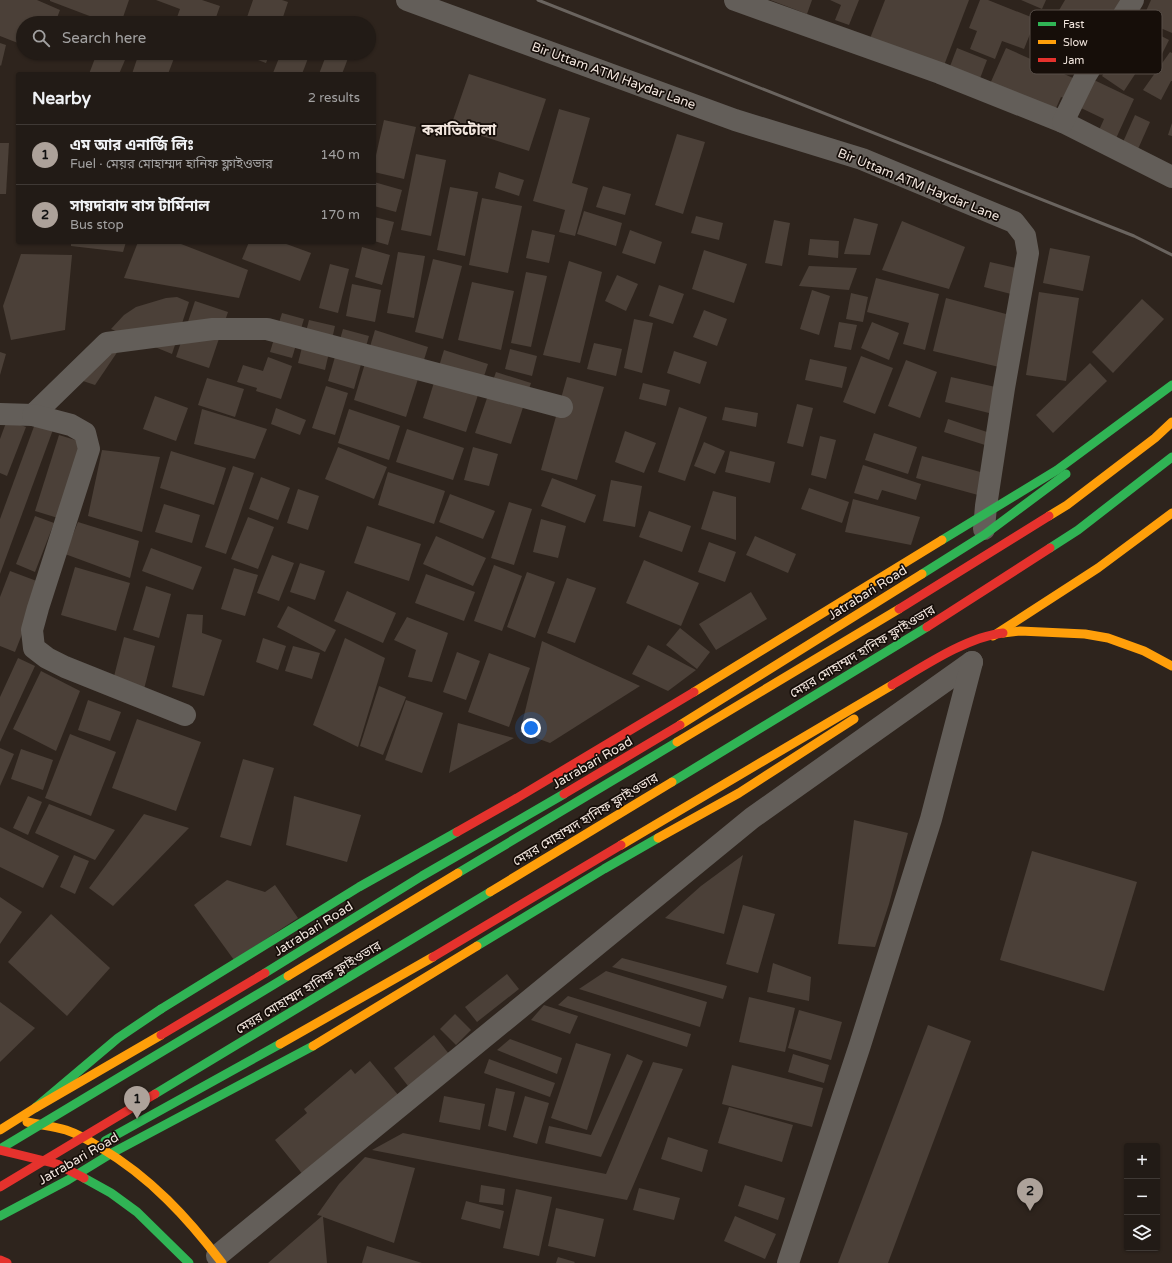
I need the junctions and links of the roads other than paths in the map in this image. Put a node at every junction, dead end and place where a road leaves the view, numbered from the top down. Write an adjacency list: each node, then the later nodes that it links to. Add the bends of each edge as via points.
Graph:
1 (407, 0): 18 (street, Bir Uttam ATM Haydar Lane, via 734,120 862,159 1014,222 1025,236 1028,253 1004,388)
2 (735, 0): 6 (street, via 940,73)
3 (1133, 0): 4 (street)
4 (1127, 10)
5 (1087, 74): 6 (street)
6 (1063, 122): 7 (street)
7 (1172, 176)
8 (1172, 381): 14 (main road)
9 (1172, 385): 25 (main road, bridge, via 1050,474 668,708 517,798 359,887 161,1010 118,1038)
10 (562, 407): 12 (street, via 267,329 213,329 107,344)
11 (0, 414): 12 (street)
12 (33, 415): 22 (street, via 71,424 85,433 89,449 38,608 32,630 34,648 59,664)
13 (1172, 422): 28 (main road, মেয়র মোহাম্মদ হানিফ ফ্লাইওভার, bridge, via 1155,438 1061,509)
14 (1126, 430)
15 (1108, 444): 18 (main road, Jatrabari Road)
16 (1172, 457): 34 (main road, মেয়র মোহাম্মদ হানিফ ফ্লাইওভার, bridge, via 1078,530 935,622)
17 (1172, 513): 19 (main road, via 1098,568 976,648)
18 (984, 535): 25 (main road, Jatrabari Road, via 643,748 422,876 210,1007)
19 (949, 662)
20 (1172, 666): 29 (main road, bridge, via 1144,651 1108,638 1085,634 1020,631 996,634 959,647 408,972)
21 (936, 669): 23 (main road, Jatrabari Road, via 896,691)
22 (185, 715)
23 (739, 793): 24 (street); 30 (main road, Jatrabari Road, via 604,869 303,1052)
24 (752, 818): 37 (street); 41 (street, via 972,662 931,819)
25 (35, 1108): 26 (main road, Jatrabari Road)
26 (16, 1120): 27 (main road, Jatrabari Road); 30 (main road, via 68,1130)
27 (0, 1130)
28 (0, 1150): 40 (main road, bridge, via 57,1164 111,1193 138,1212)
29 (86, 1152)
30 (112, 1153): 36 (main road, Jatrabari Road); 37 (main road, via 141,1175 180,1211)
31 (72, 1159): 32 (main road)
32 (51, 1171)
33 (19, 1186): 35 (main road)
34 (0, 1187)
35 (0, 1194)
36 (0, 1216)
37 (219, 1259)
38 (0, 1260): 39 (main road)
39 (7, 1263)
40 (189, 1263)
41 (788, 1263)

